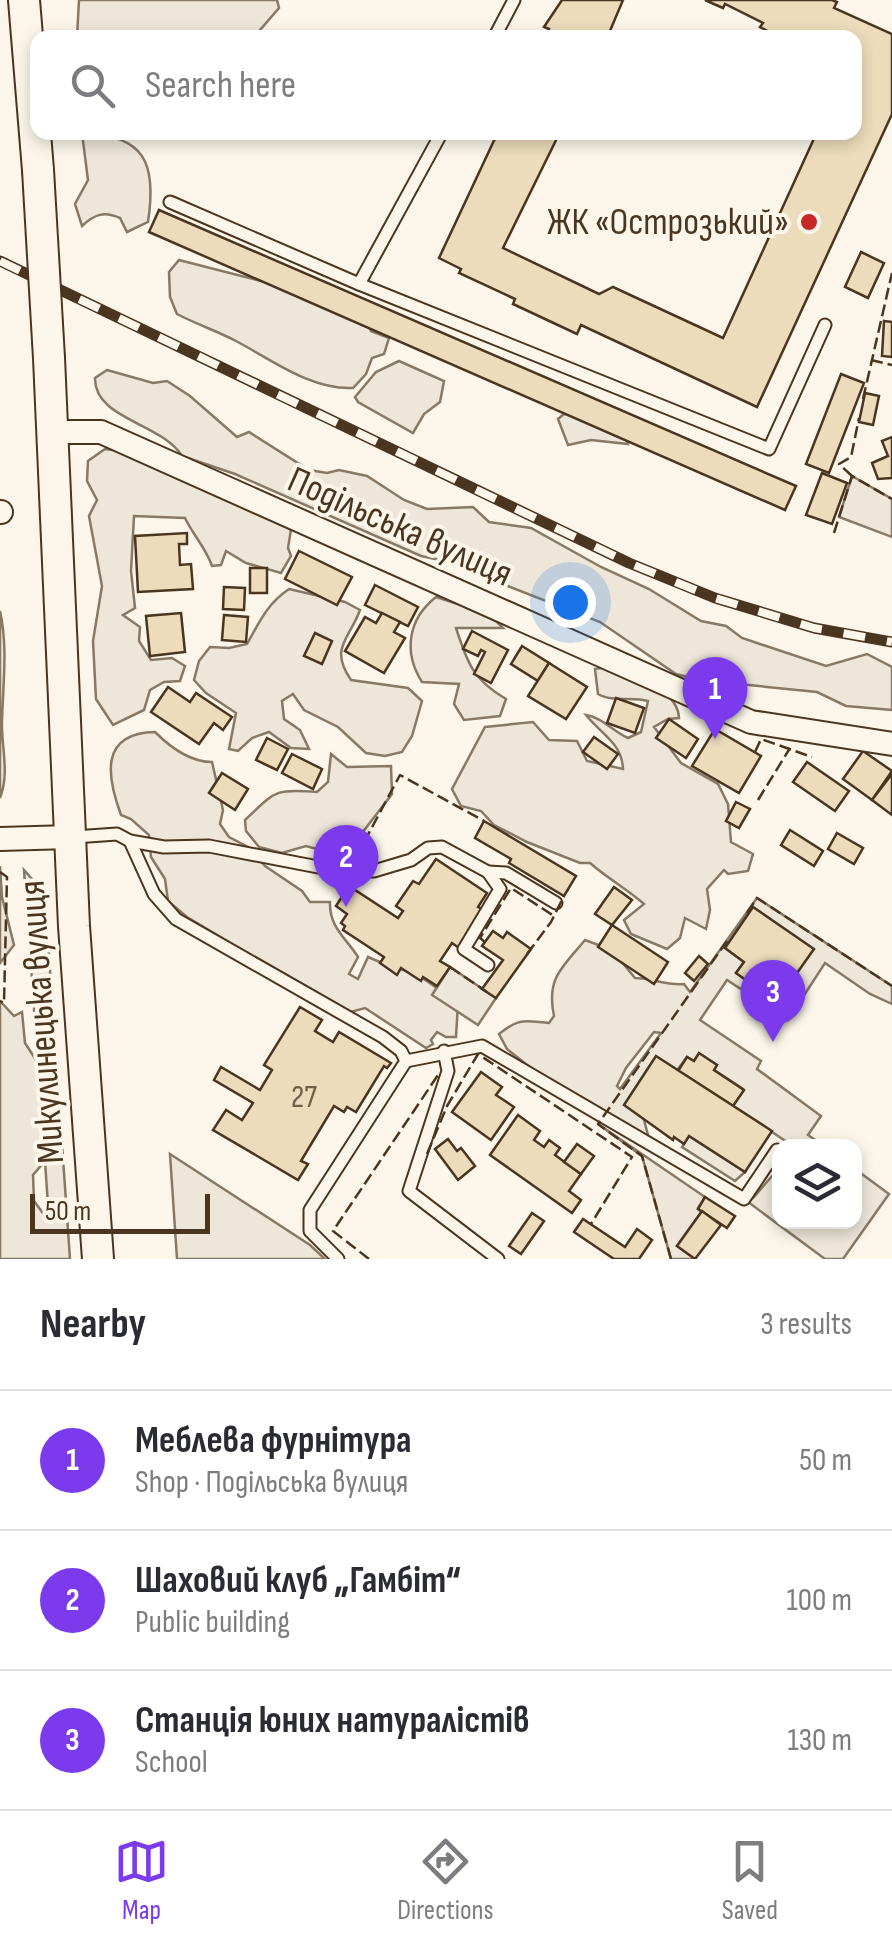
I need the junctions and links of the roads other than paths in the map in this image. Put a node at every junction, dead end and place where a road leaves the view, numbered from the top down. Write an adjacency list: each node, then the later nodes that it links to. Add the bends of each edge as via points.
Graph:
1 (24, 0): 4 (main road, Микулинецька вулиця, bridge)
2 (514, 0): 3 (lane)
3 (498, 30)
4 (30, 73)
5 (36, 140): 10 (main road, Микулинецька вулиця, bridge)
6 (438, 140): 8 (lane)
7 (170, 202): 8 (lane)
8 (359, 284): 9 (lane, via 769,450)
9 (824, 325)
10 (51, 432): 11 (street, Подільська вулиця, via 100,432 751,722); 12 (main road, Микулинецька вулиця)
11 (892, 744)
12 (70, 837): 13 (street); 14 (lane, via 117,834); 21 (main road, Микулинецька вулиця)
13 (0, 839)
14 (130, 841): 15 (lane, via 208,846 338,871 374,871 442,846); 19 (lane, via 154,894 176,918 383,1037)
15 (488, 872): 16 (lane, via 506,873); 17 (lane, via 500,889 464,948)
16 (556, 904)
17 (488, 965)
18 (444, 1051): 19 (lane); 20 (lane, via 482,1046 744,1199); 23 (lane, via 448,1070 409,1192)
19 (406, 1061): 22 (lane, via 310,1210 310,1232)
20 (772, 1157)
21 (98, 1259)
22 (338, 1259)
23 (498, 1259)

